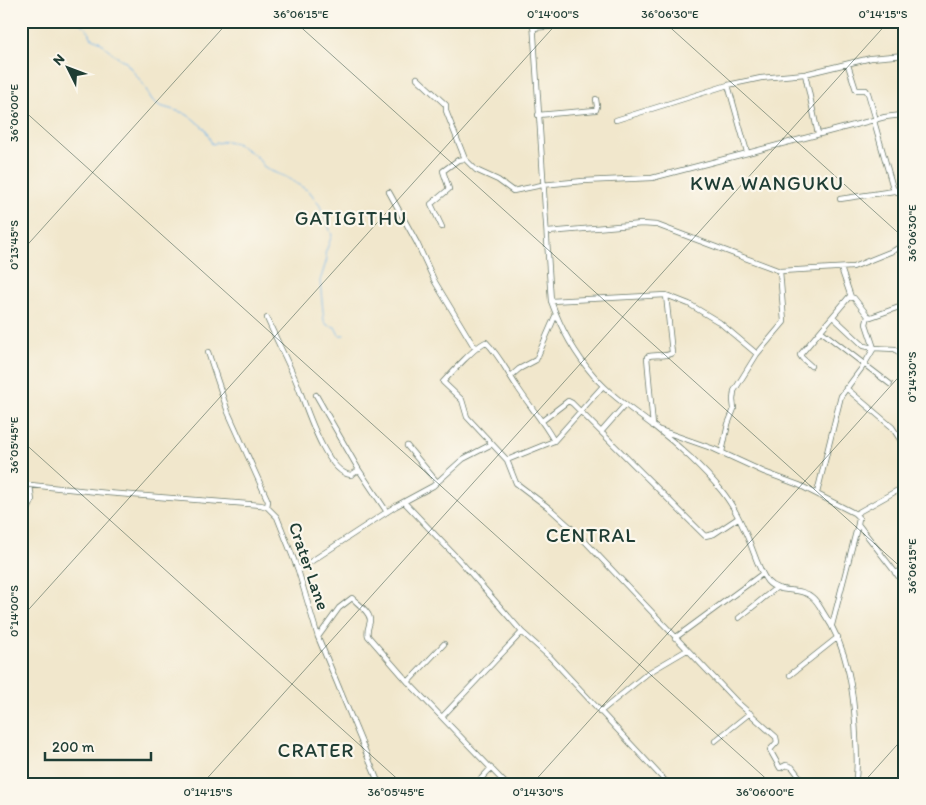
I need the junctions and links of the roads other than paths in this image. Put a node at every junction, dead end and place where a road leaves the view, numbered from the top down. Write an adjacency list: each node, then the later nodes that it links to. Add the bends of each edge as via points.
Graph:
1 (533, 21): 3 (street)
2 (603, 21): 3 (street)
3 (532, 28): 10 (street)
4 (905, 55): 5 (street, via 871,58)
5 (848, 65): 6 (street); 13 (street, via 856,90 868,93)
6 (805, 74): 8 (street); 14 (street)
7 (418, 78): 16 (street, via 446,105)
8 (728, 85): 12 (street); 15 (street)
9 (596, 99): 10 (street, via 596,110)
10 (538, 115): 17 (street)
11 (905, 118): 13 (street, via 902,115)
12 (616, 120)
13 (875, 120): 14 (street); 19 (street)
14 (818, 134): 15 (street)
15 (747, 152): 17 (street, via 652,178)
16 (465, 159): 17 (street, via 476,170 513,191); 22 (street, via 443,171 449,189 431,204)
17 (542, 185): 23 (street)
18 (905, 189): 19 (street)
19 (894, 191): 21 (street)
20 (389, 192): 36 (street, via 435,282 473,345)
21 (840, 199)
22 (442, 227)
23 (548, 232): 26 (street, via 657,225); 29 (street)
24 (905, 243): 25 (street, via 867,262)
25 (841, 268): 26 (street); 28 (street)
26 (780, 271): 39 (street, via 784,321)
27 (666, 295): 29 (street); 39 (street, via 719,322); 51 (street, via 672,353 647,357)
28 (851, 297): 32 (street); 33 (street)
29 (551, 301): 31 (street)
30 (905, 305): 32 (street)
31 (556, 314): 43 (street, via 536,360); 45 (street, via 567,339)
32 (868, 316): 37 (street, via 866,324)
33 (833, 317): 35 (street); 37 (street, via 864,346)
34 (267, 318): 59 (street, via 323,447 344,473 351,475)
35 (821, 331): 41 (street); 42 (street, via 800,355)
36 (478, 348): 43 (street, via 486,342); 54 (street, via 443,382 462,400 467,417)
37 (874, 348): 40 (street, via 894,349); 41 (street)
38 (208, 352): 68 (street, via 228,412 268,501)
39 (757, 354): 57 (street, via 734,391 734,409)
40 (905, 359)
41 (864, 365): 44 (street); 46 (street)
42 (811, 366)
43 (511, 376): 50 (street)
44 (890, 384)
45 (603, 386): 48 (street); 49 (street)
46 (846, 388): 56 (street, via 892,427); 65 (street, via 838,405)
47 (316, 394): 59 (street)
48 (625, 404): 51 (street); 52 (street)
49 (582, 411): 50 (street, via 568,401); 52 (street); 53 (street)
50 (542, 421): 53 (street)
51 (655, 427): 57 (street); 71 (street, via 720,488)
52 (602, 431): 71 (street, via 701,534 710,536)
53 (554, 441): 58 (street)
54 (492, 444): 58 (street); 60 (street, via 463,460)
55 (407, 446): 60 (street)
56 (905, 448)
57 (722, 452): 65 (street)
58 (506, 460): 85 (street, via 516,483 579,535)
59 (359, 470): 69 (street)
60 (437, 482): 67 (street)
61 (26, 484): 63 (street); 68 (street, Crater Lane); 72 (street, via 32,501)
62 (905, 488): 64 (street)
63 (21, 490)
64 (899, 490): 66 (street); 70 (street)
65 (817, 493): 70 (street)
66 (905, 500)
67 (404, 502): 69 (street); 82 (street)
68 (267, 507): 75 (street, Crater Lane, via 277,517)
69 (387, 512): 75 (street)
70 (855, 514): 73 (street, via 859,518)
71 (738, 518): 77 (street)
72 (21, 524)
73 (858, 524): 76 (street); 81 (street)
74 (905, 569): 76 (street)
75 (298, 570): 83 (street, Crater Lane)
76 (895, 573): 78 (street)
77 (762, 574): 79 (street); 85 (street)
78 (905, 585)
79 (776, 588): 80 (street); 81 (street, via 809,594)
80 (739, 618)
81 (832, 625): 84 (street)
82 (522, 632): 90 (street, via 550,657); 92 (street)
83 (318, 637): 89 (street, via 339,608 352,598 369,616 366,633); 95 (street, Crater Lane)
84 (838, 637): 88 (street); 100 (street, via 850,676 856,724)
85 (675, 638): 87 (street)
86 (444, 644): 89 (street)
87 (686, 650): 90 (street, via 648,673); 91 (street)
88 (790, 675)
89 (408, 682): 92 (street)
90 (600, 712): 98 (street)
91 (750, 713): 93 (street); 99 (street, via 778,739 770,750 777,765 780,768 792,767)
92 (442, 717): 94 (street)
93 (715, 741)
94 (491, 768): 96 (street); 97 (street)
95 (379, 784)
96 (476, 784)
97 (506, 784)
98 (668, 784)
99 (805, 784)
100 (855, 784)

